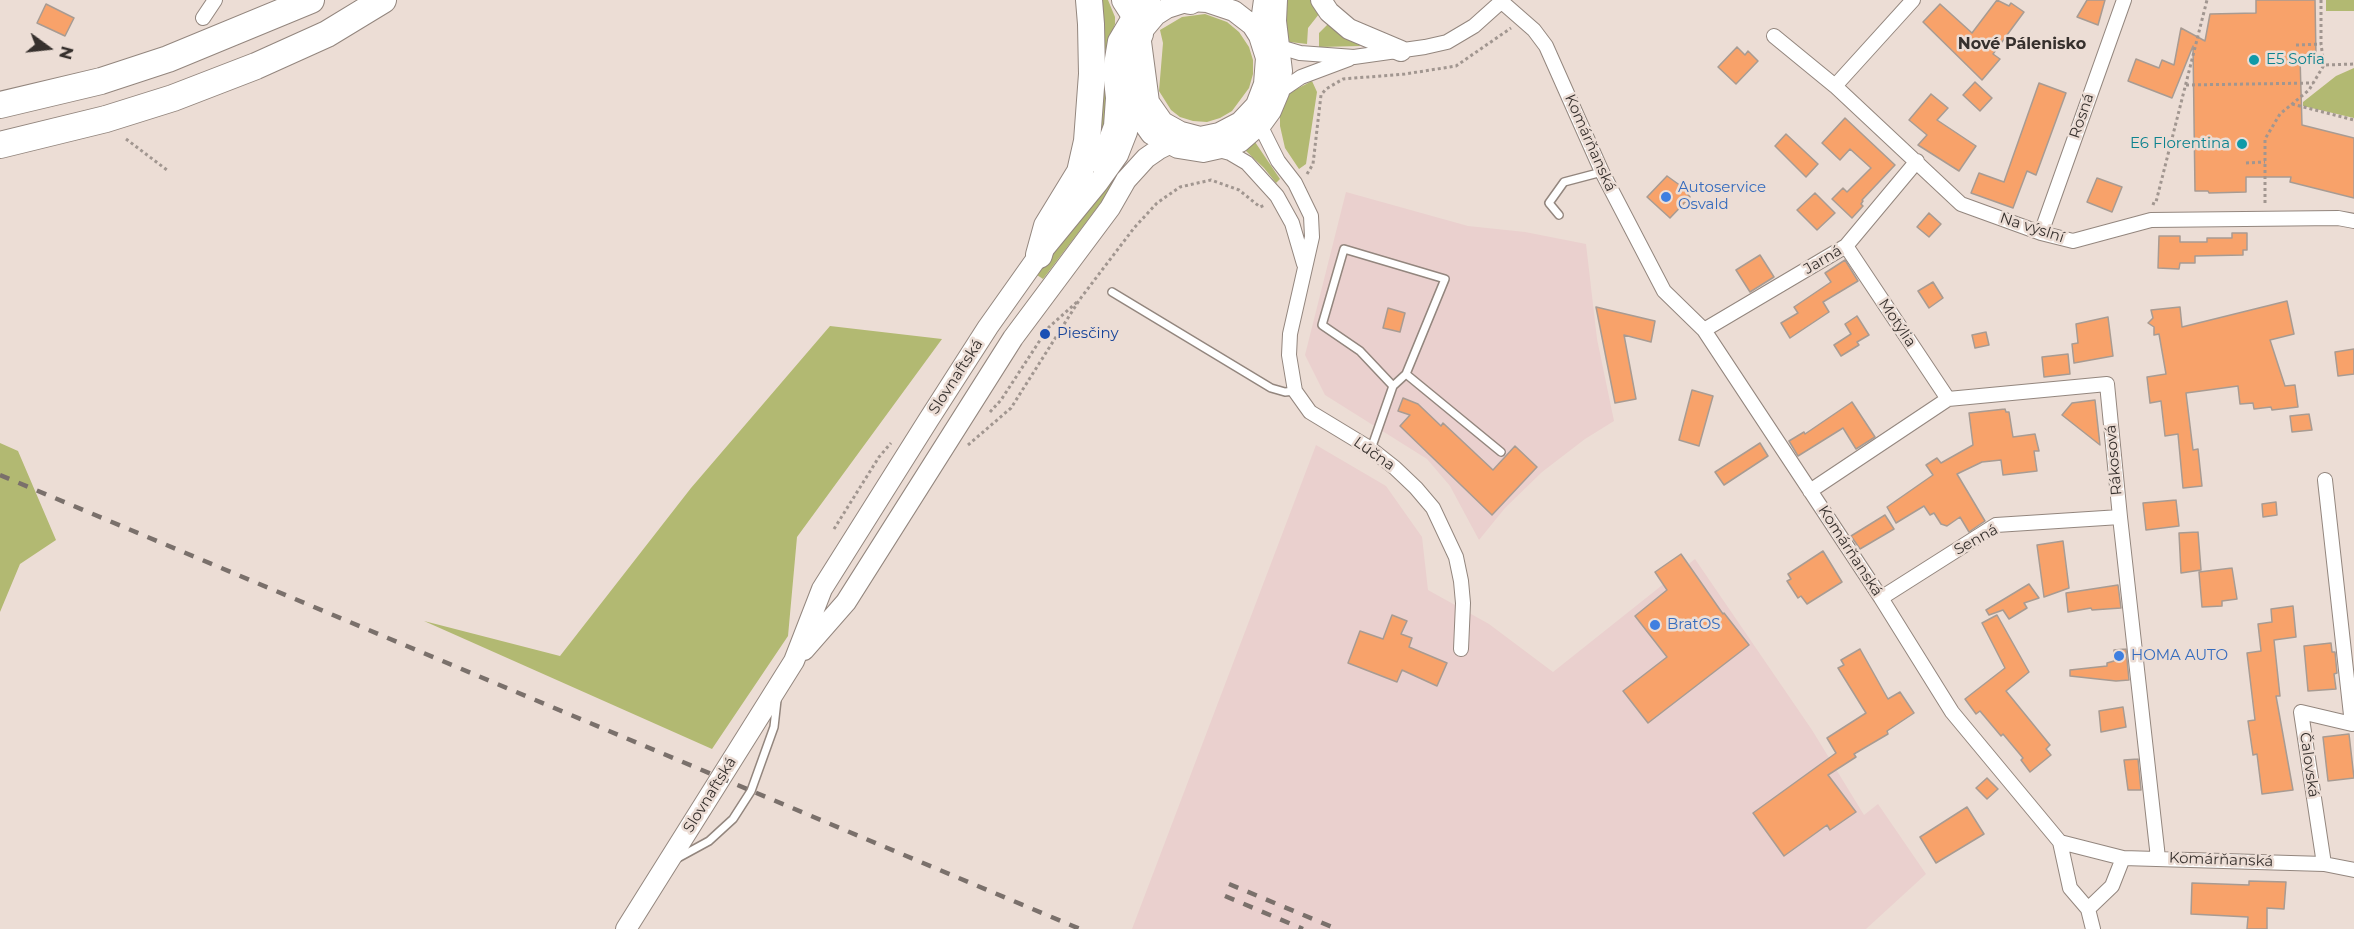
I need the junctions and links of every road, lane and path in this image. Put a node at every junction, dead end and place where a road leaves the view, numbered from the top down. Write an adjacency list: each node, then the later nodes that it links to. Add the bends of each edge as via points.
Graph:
1 (214, 0): 16 (street)
2 (311, 0): 32 (highway, via 146,66)
3 (383, 0): 39 (highway, via 327,34 184,94)
4 (1089, 0): 56 (highway, via 1092,74 1087,141 1080,172 1047,226)
5 (1190, 0): 14 (main road, via 1156,15); 17 (main road, via 1234,11)
6 (1264, 0): 17 (main road)
7 (1277, 0): 21 (main road)
8 (1321, 0): 22 (main road, via 1349,29)
9 (1912, 0): 27 (street)
10 (2124, 0): 54 (street, Rosná)
11 (2207, 0): 28 (path)
12 (2321, 0): 19 (path)
13 (1502, 1): 15 (street, Komárňanská); 22 (street, via 1474,26 1447,42)
14 (1137, 12): 30 (main road, via 1128,75); 38 (main road, via 1149,102 1163,122); 48 (main road, via 1118,41 1110,141)
15 (1520, 16): 45 (street, Komárňanská, via 1550,53); 46 (path, via 1507,32 1456,66 1343,79 1326,89 1321,95 1311,169)
16 (203, 18)
17 (1259, 36): 21 (street); 33 (main road, via 1266,70)
18 (1774, 36): 27 (street, Na výslní)
19 (2321, 44): 20 (path); 25 (path)
20 (2296, 45)
21 (1280, 47): 23 (street, via 1300,53); 29 (main road)
22 (1401, 51): 23 (street)
23 (1354, 57): 29 (street, via 1301,77)
24 (2354, 64): 25 (path)
25 (2324, 65): 26 (path)
26 (2313, 83): 28 (path); 31 (path)
27 (1835, 86): 41 (street, Na výslní)
28 (2185, 86): 49 (path)
29 (1279, 92): 35 (main road)
30 (1131, 104): 37 (main road, via 1151,134); 48 (main road, Slovnaftská, via 1127,132 1118,154)
31 (2292, 104): 34 (path); 42 (path, via 2280,114 2265,139)
32 (0, 105)
33 (1256, 105): 35 (lane, Lúčna); 38 (main road, via 1229,129)
34 (2354, 120)
35 (1260, 125): 40 (main road, via 1240,142); 46 (street, Lúčna, via 1278,161)
36 (126, 139): 44 (path)
37 (1168, 144): 38 (main road, Slovnaftská); 51 (main road, Slovnaftská, via 1135,168)
38 (1192, 144): 40 (main road); 51 (main road, Slovnaftská, via 1161,164)
39 (0, 145)
40 (1219, 150): 47 (street, Lúčna, via 1247,163)
41 (1917, 161): 54 (street, Na výslní, via 1961,204); 55 (street, Jarná)
42 (2265, 162): 43 (path); 50 (path)
43 (2246, 163)
44 (167, 170)
45 (1602, 172): 52 (lane, via 1564,182 1549,203); 59 (street, Komárňanská, via 1664,291)
46 (1295, 183): 57 (street, Lúčna, via 1311,216 1312,237)
47 (1277, 196): 57 (street, Lúčna, via 1292,223); 64 (path, via 1260,207 1239,190 1211,180 1180,187 1157,203 1080,299 1011,408)
48 (1082, 201): 56 (main road, Slovnaftská)
49 (2156, 202)
50 (2265, 207)
51 (1110, 208): 72 (main road, Slovnaftská, via 1013,338 846,602)
52 (1559, 215)
53 (2354, 221): 54 (street, Na výslní, via 2151,220 2073,241)
54 (2041, 233)
55 (1846, 246): 59 (street, Jarná); 63 (street, Motýlia)
56 (1039, 255): 72 (main road, Slovnaftská, via 988,327 822,589)
57 (1305, 269): 62 (street, Lúčna, via 1290,334)
58 (1112, 292): 62 (lane, via 1271,388)
59 (1704, 330): 68 (street, Komárňanská)
60 (1406, 374): 61 (lane); 61 (lane, via 1445,279 1344,249 1322,325 1360,351); 66 (lane)
61 (1393, 386): 65 (lane)
62 (1295, 391): 65 (street, Lúčna, via 1310,412)
63 (1948, 399): 68 (street, Rákosová); 69 (street, Rákosová, via 2107,384)
64 (964, 449)
65 (1371, 449): 71 (street, Lúčna, via 1416,488 1433,508 1446,533 1461,581)
66 (1501, 452)
67 (2325, 480): 77 (street, Čalovská, via 2352,724 2301,712)
68 (1810, 491): 70 (street, Komárňanská)
69 (2120, 517): 70 (street, Senná, via 1996,525); 76 (street, Rákosová)
70 (1881, 598): 74 (street, Komárňanská, via 1952,712)
71 (1461, 649)
72 (794, 662): 73 (main road, Slovnaftská)
73 (777, 690): 78 (main road, Slovnaftská); 78 (lane, via 774,727 751,791 733,819 709,841)
74 (2060, 842): 75 (street, Komárňanská); 80 (street, via 2070,888)
75 (2123, 858): 76 (street, Komárňanská); 80 (street, via 2112,886)
76 (2158, 858): 77 (street, Komárňanská)
77 (2324, 864): 79 (street, Komárňanská)
78 (666, 865): 81 (main road, Slovnaftská)
79 (2354, 870)
80 (2088, 909): 82 (street)
81 (626, 929)
82 (2093, 929)

